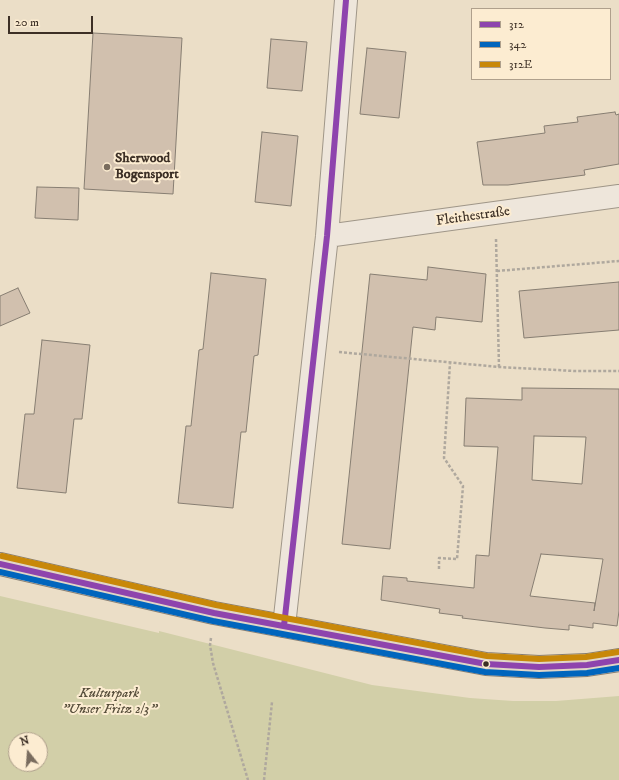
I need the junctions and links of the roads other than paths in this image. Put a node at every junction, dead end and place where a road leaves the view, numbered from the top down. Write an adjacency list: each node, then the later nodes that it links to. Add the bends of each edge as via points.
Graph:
1 (346, 0): 3 (street)
2 (619, 196): 3 (street, Fleithestraße)
3 (327, 236): 5 (street)
4 (0, 564): 5 (main road, via 214,613)
5 (284, 626): 6 (main road, via 486,664 539,666)
6 (619, 660)

